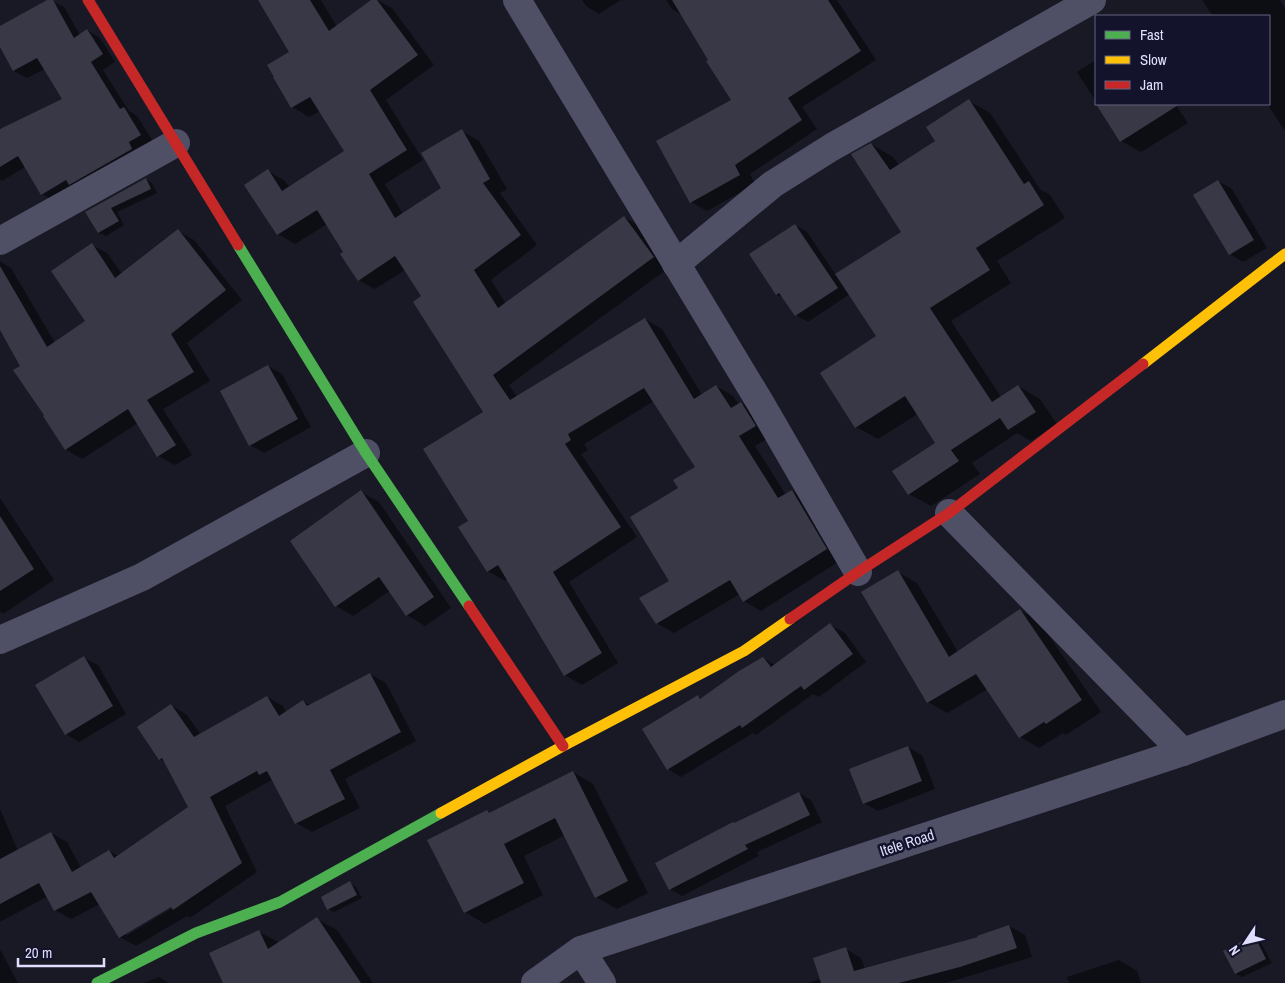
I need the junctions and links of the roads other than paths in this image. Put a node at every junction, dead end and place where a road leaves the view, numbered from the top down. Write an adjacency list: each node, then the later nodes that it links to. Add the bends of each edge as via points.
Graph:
1 (88, 0): 4 (street)
2 (517, 0): 7 (street)
3 (1092, 0): 7 (street, via 832,147 773,184)
4 (176, 142): 5 (street); 8 (street)
5 (0, 241)
6 (1285, 254): 9 (street)
7 (676, 264): 10 (street)
8 (366, 453): 11 (street, via 142,577); 13 (street)
9 (949, 513): 10 (street); 14 (street)
10 (858, 572): 13 (street, via 744,651)
11 (0, 640)
12 (1285, 714): 14 (street, Itele Road)
13 (563, 746): 16 (street, via 280,902 196,933)
14 (1183, 752): 15 (street, Itele Road)
15 (581, 950): 17 (street, Itele Road); 18 (street)
16 (97, 983)
17 (535, 983)
18 (602, 983)

